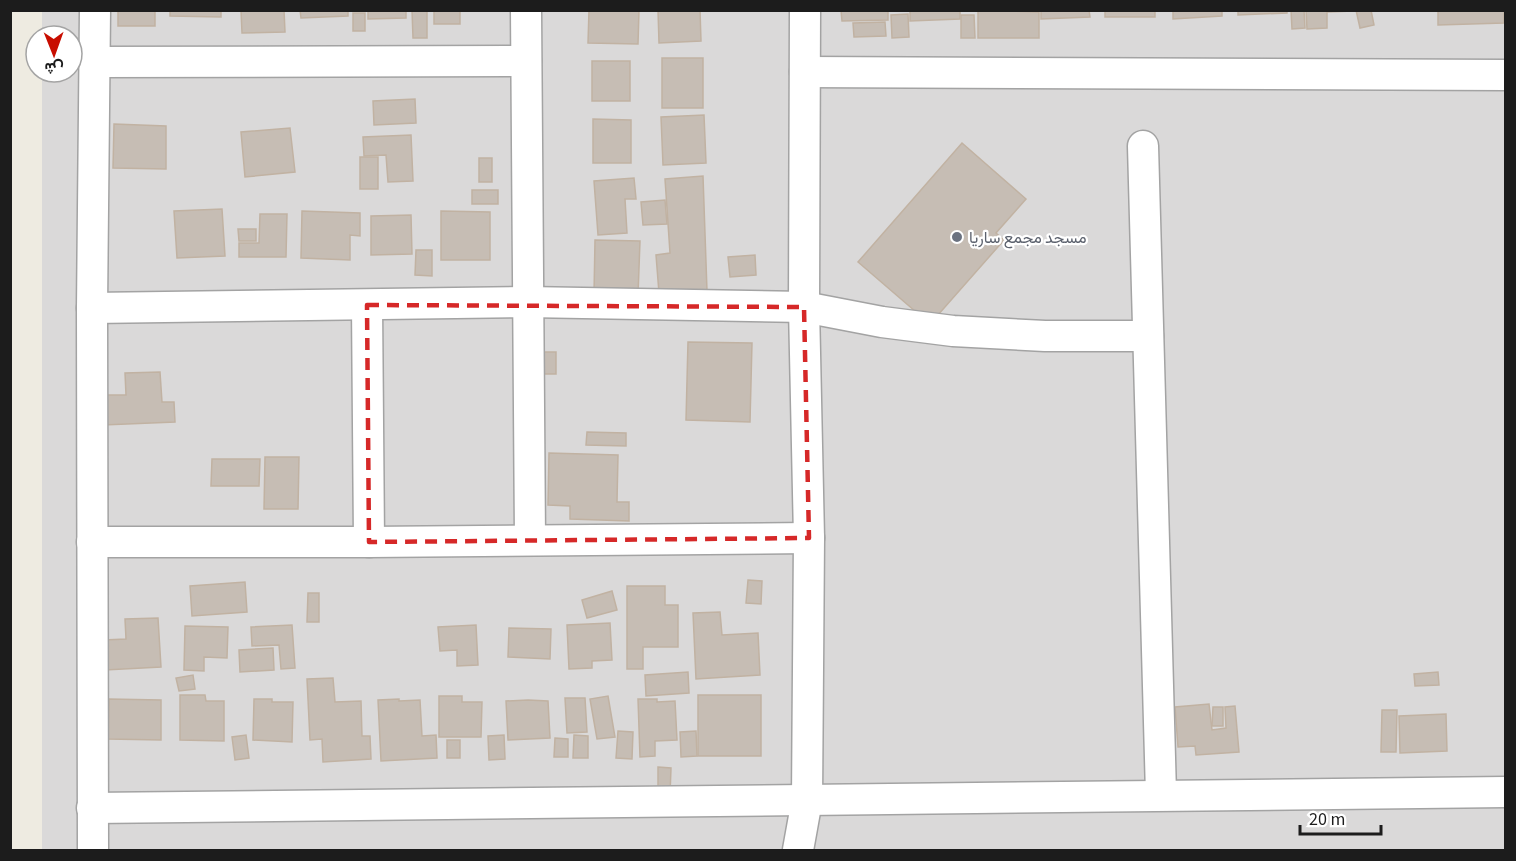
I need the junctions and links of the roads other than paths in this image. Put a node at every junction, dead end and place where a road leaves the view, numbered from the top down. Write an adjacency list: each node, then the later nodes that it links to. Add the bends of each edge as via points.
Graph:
1 (95, 10): 5 (street)
2 (526, 10): 4 (street)
3 (805, 10): 6 (street)
4 (526, 61): 5 (street); 9 (street)
5 (95, 62): 12 (street)
6 (805, 72): 7 (street); 11 (street)
7 (1506, 75)
8 (1143, 146): 13 (street)
9 (527, 302): 10 (street); 11 (street); 15 (street)
10 (367, 305): 12 (street); 17 (street)
11 (804, 307): 13 (street, via 953,332); 14 (street)
12 (92, 308): 16 (street)
13 (1148, 336): 19 (street)
14 (809, 538): 15 (street); 20 (street)
15 (530, 540): 17 (street)
16 (92, 542): 17 (street); 21 (street)
17 (369, 542)
18 (1506, 792): 19 (street)
19 (1161, 794): 20 (street)
20 (807, 801): 21 (street); 23 (street)
21 (92, 808): 22 (street)
22 (93, 850)
23 (798, 850)

